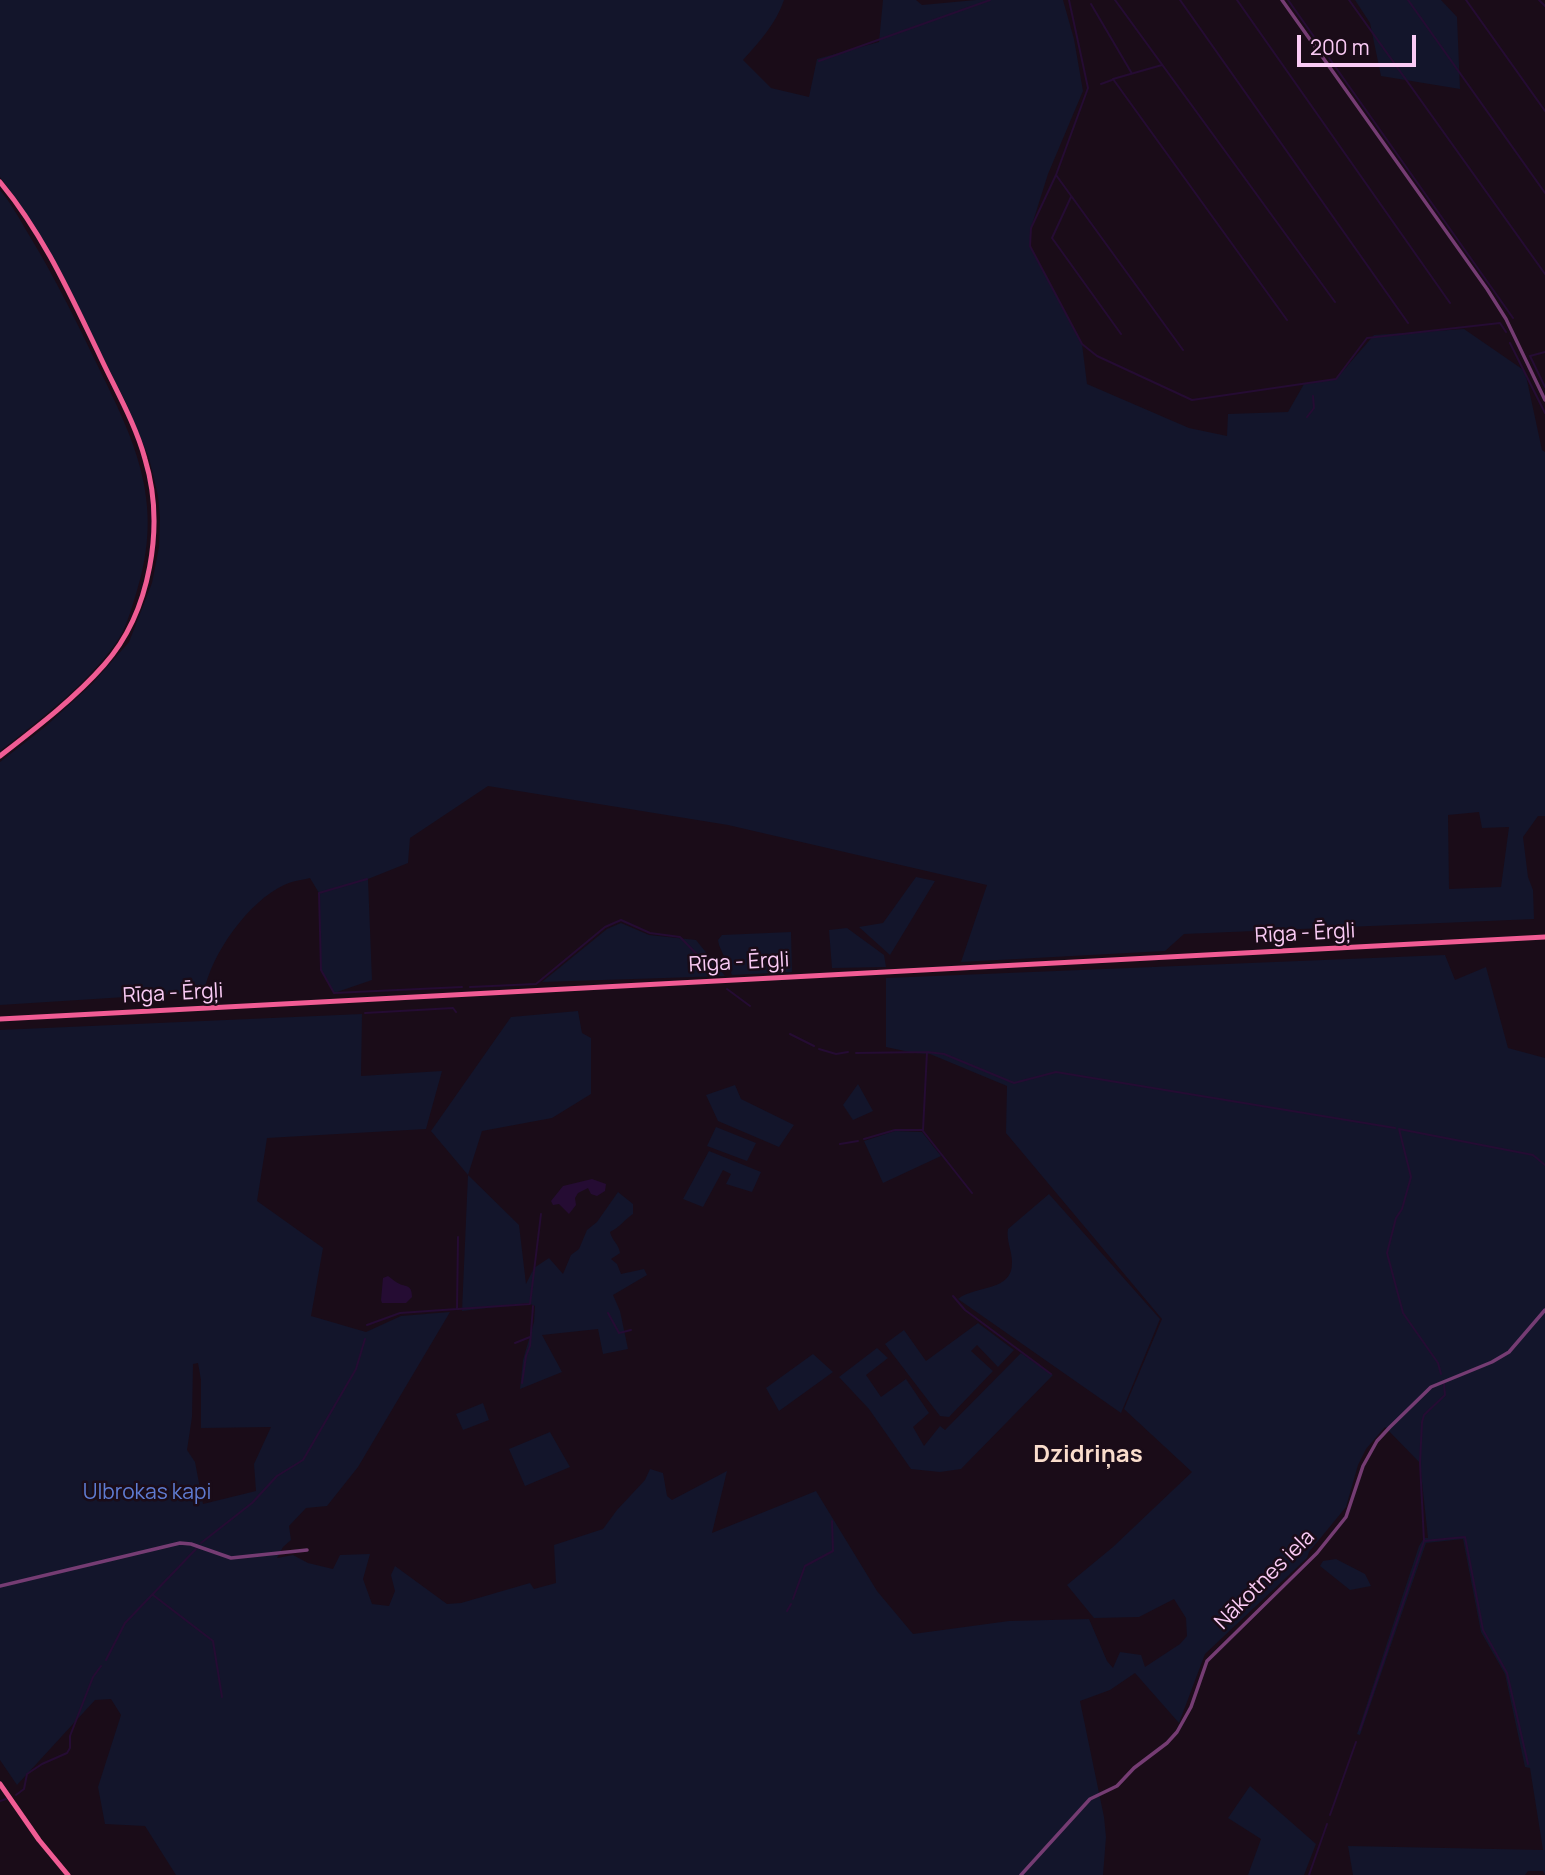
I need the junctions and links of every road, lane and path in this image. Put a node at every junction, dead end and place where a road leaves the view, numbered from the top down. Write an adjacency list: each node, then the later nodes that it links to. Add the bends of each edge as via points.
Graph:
1 (1282, 0): 3 (street, via 1488,289)
2 (0, 182): 4 (main road, via 53,262 122,403 145,456 154,514 152,545 136,614 106,663)
3 (1545, 400)
4 (0, 756)
5 (1545, 937): 6 (main road, Rīga - Ērgļi)
6 (0, 1018)
7 (1545, 1310): 12 (street, Nākotnes iela, via 1509,1352 1423,1394 1377,1441 1363,1465 1346,1517 1321,1548 1210,1656 1177,1732 1117,1786 1090,1799)
8 (307, 1550): 9 (street, via 232,1558 180,1543)
9 (0, 1587)
10 (0, 1784): 11 (main road)
11 (68, 1875)
12 (1021, 1875)

